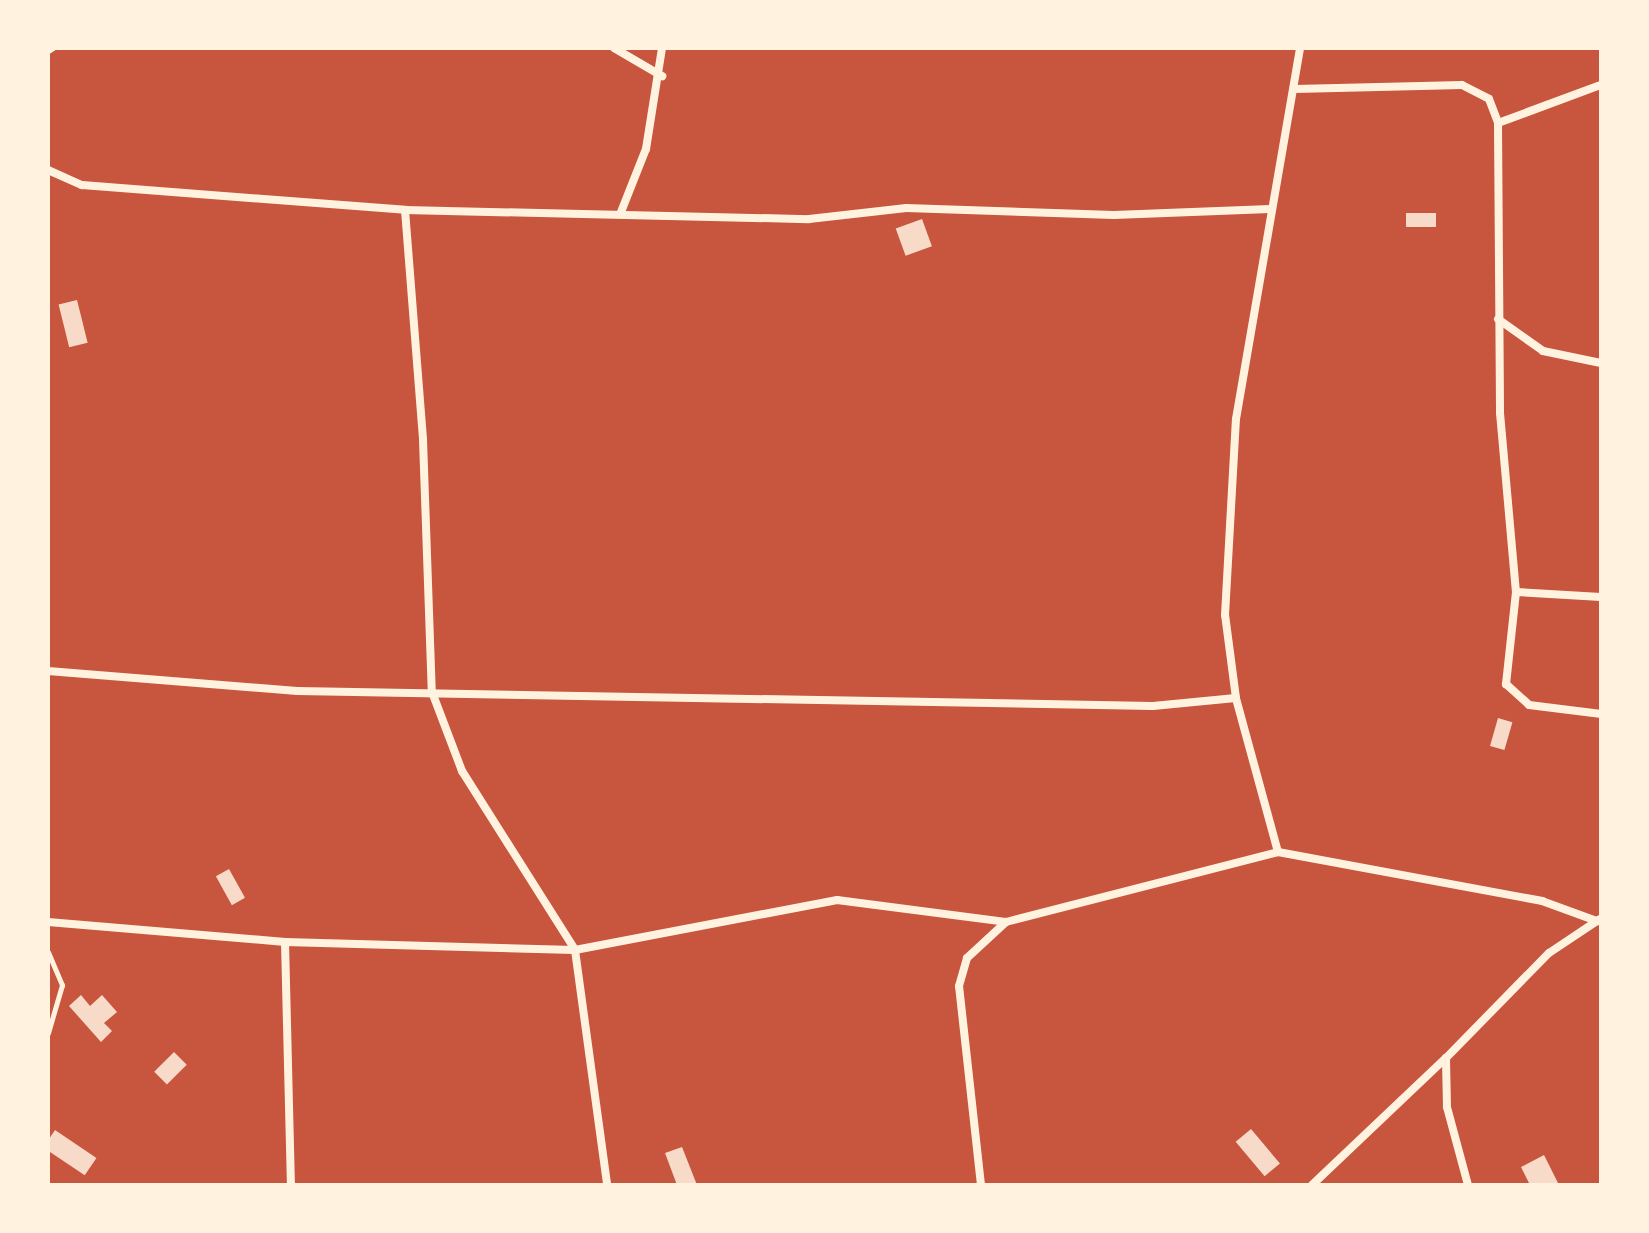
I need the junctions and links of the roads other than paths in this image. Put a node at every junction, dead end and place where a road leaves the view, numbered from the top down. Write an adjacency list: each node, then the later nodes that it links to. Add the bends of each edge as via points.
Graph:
1 (614, 48): 4 (street)
2 (662, 48): 4 (street)
3 (1300, 48): 6 (street)
4 (662, 76): 11 (street, via 646,149)
5 (1601, 85): 7 (street)
6 (1295, 89): 7 (street, via 1462,85 1489,99); 9 (street)
7 (1498, 123): 12 (street)
8 (48, 170): 10 (street, via 82,185)
9 (1270, 209): 11 (street, via 1114,215 906,208 809,219); 18 (street, via 1236,419 1225,615)
10 (405, 210): 11 (street); 17 (street, via 423,440)
11 (621, 212)
12 (1498, 319): 13 (street, via 1543,351); 14 (street)
13 (1601, 363)
14 (1516, 592): 15 (street); 19 (street, via 1505,666 1515,696 1529,705)
15 (1601, 597)
16 (48, 671): 17 (street, via 297,691)
17 (432, 692): 18 (street, via 1153,706); 25 (street, via 462,771)
18 (1236, 698): 20 (street)
19 (1601, 714)
20 (1278, 852): 21 (street, via 1542,901); 23 (street)
21 (1599, 919): 26 (street, via 1549,953)
22 (48, 922): 24 (street)
23 (1006, 922): 25 (street, via 837,900); 29 (street, via 967,958 959,986)
24 (285, 942): 25 (street); 27 (street)
25 (575, 950): 28 (street)
26 (1446, 1058): 30 (street); 31 (street, via 1447,1107)
27 (291, 1185)
28 (607, 1185)
29 (981, 1185)
30 (1312, 1185)
31 (1468, 1185)

